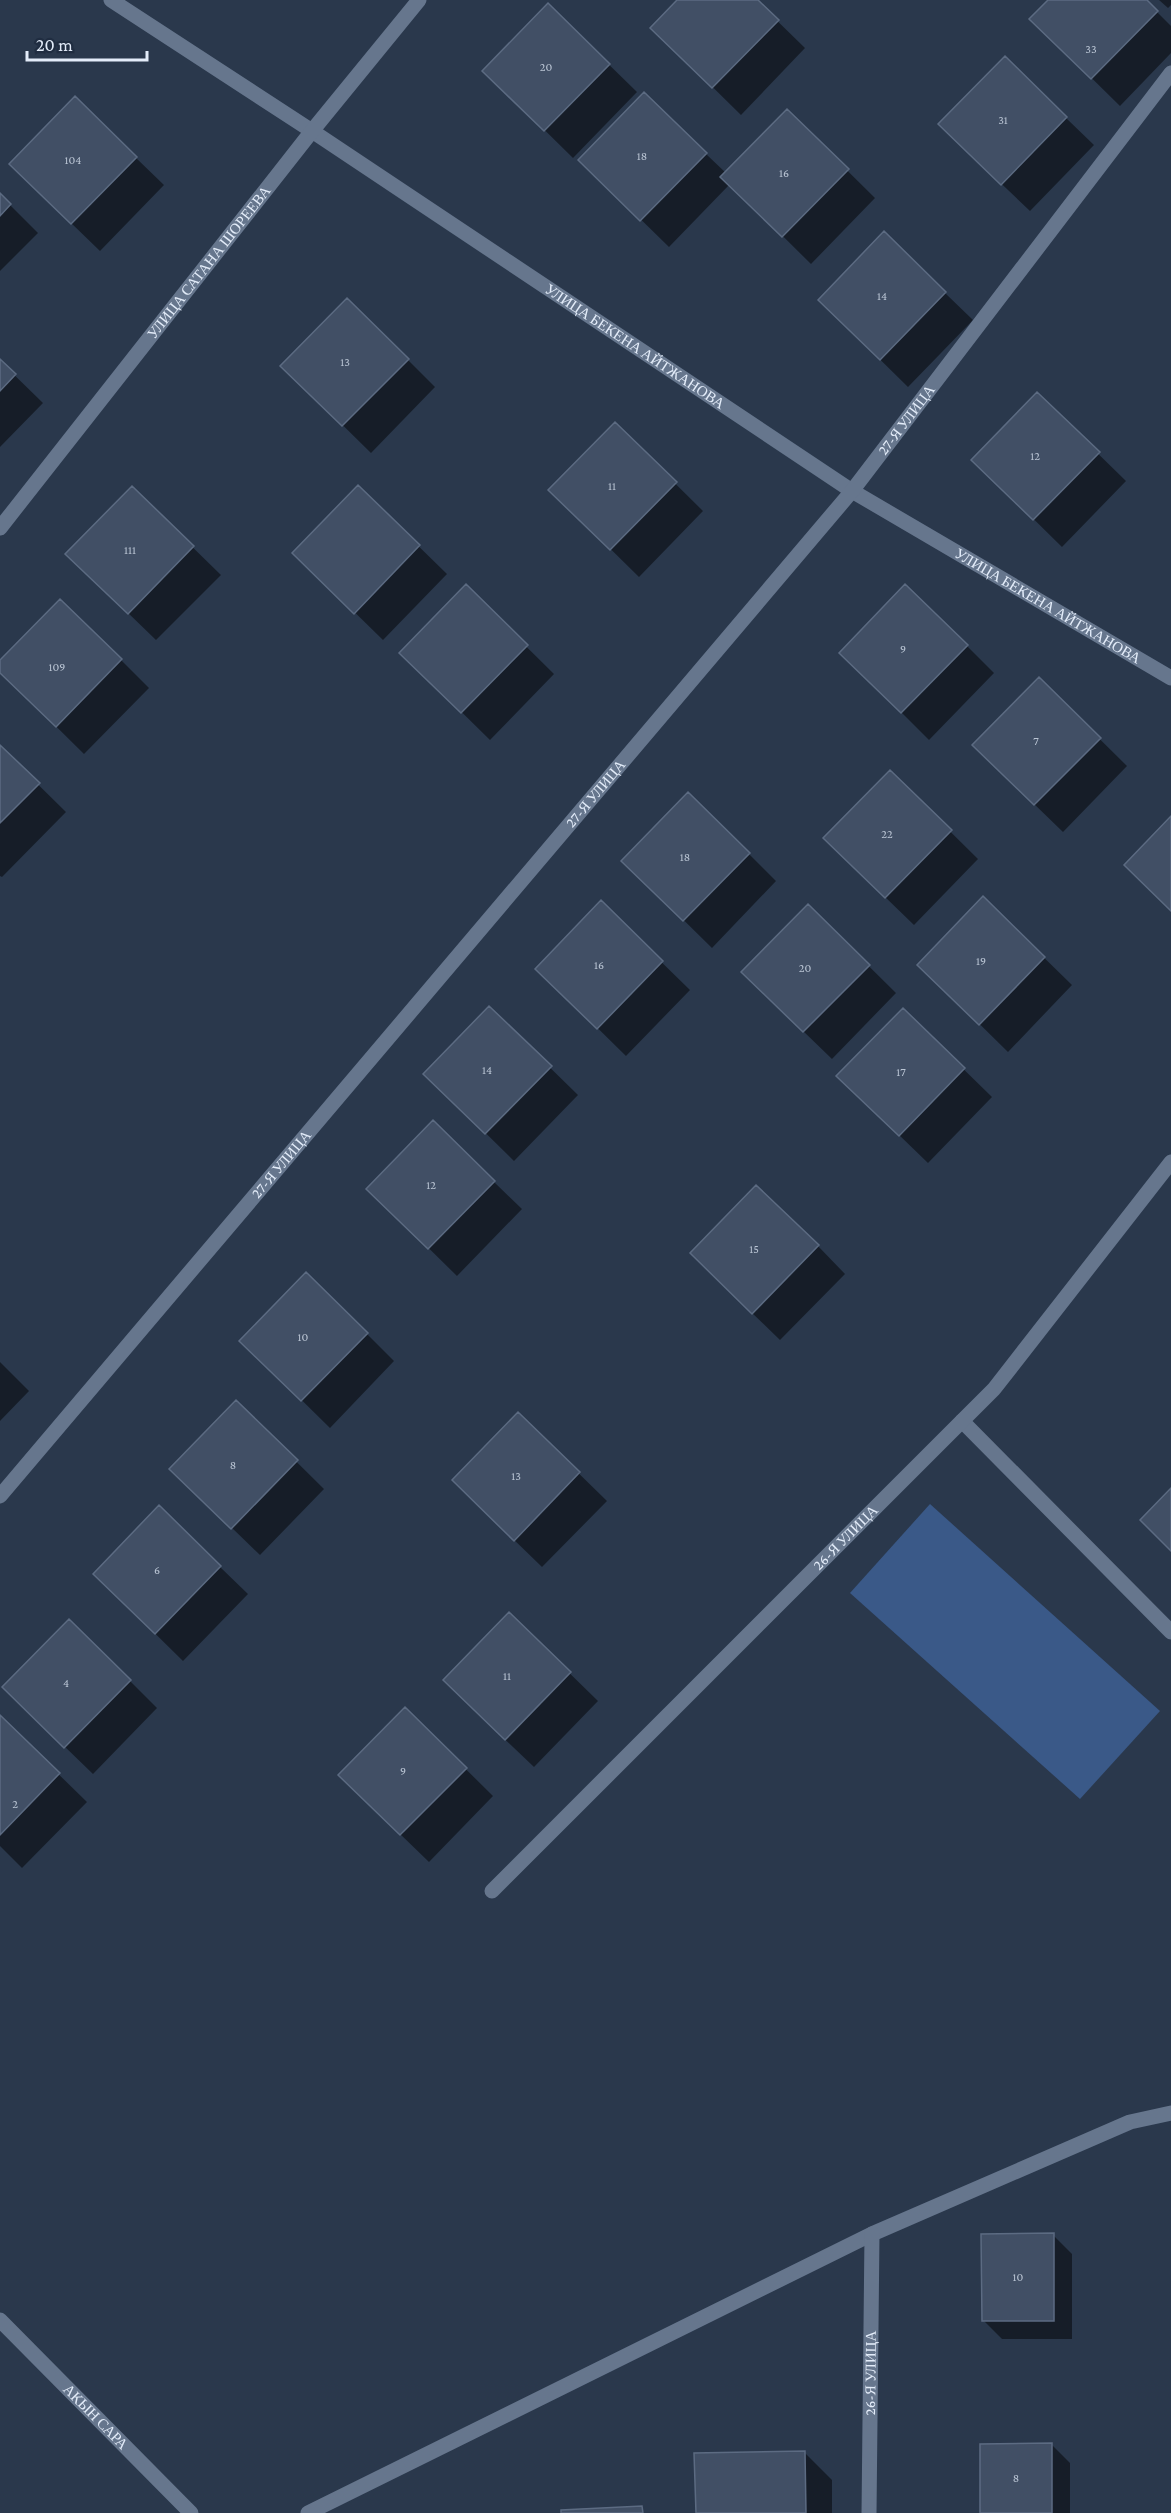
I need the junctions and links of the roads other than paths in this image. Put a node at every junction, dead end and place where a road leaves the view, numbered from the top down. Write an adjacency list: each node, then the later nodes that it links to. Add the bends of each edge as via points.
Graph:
1 (111, 0): 4 (street, УЛИЦА БЕКЕНА АЙТЖАНОВА)
2 (418, 0): 4 (street, УЛИЦА САТАНА ШОРЕЕВА)
3 (1171, 73): 5 (street, 27-Я УЛИЦА)
4 (312, 131): 5 (street, УЛИЦА БЕКЕНА АЙТЖАНОВА); 6 (street, УЛИЦА САТАНА ШОРЕЕВА)
5 (852, 491): 7 (street, УЛИЦА БЕКЕНА АЙТЖАНОВА); 10 (street, 27-Я УЛИЦА)
6 (0, 528)
7 (1171, 678)
8 (1171, 1162): 9 (street, 26-Я УЛИЦА, via 994,1389)
9 (962, 1421): 11 (street); 12 (street, 26-Я УЛИЦА)
10 (0, 1496)
11 (1171, 1632)
12 (492, 1891)
13 (1171, 2114): 14 (street, via 1130,2122)
14 (873, 2234): 17 (street); 18 (street, 26-Я УЛИЦА)
15 (0, 2320): 16 (street, АКЫН САРА)
16 (191, 2513)
17 (308, 2513)
18 (869, 2513)

